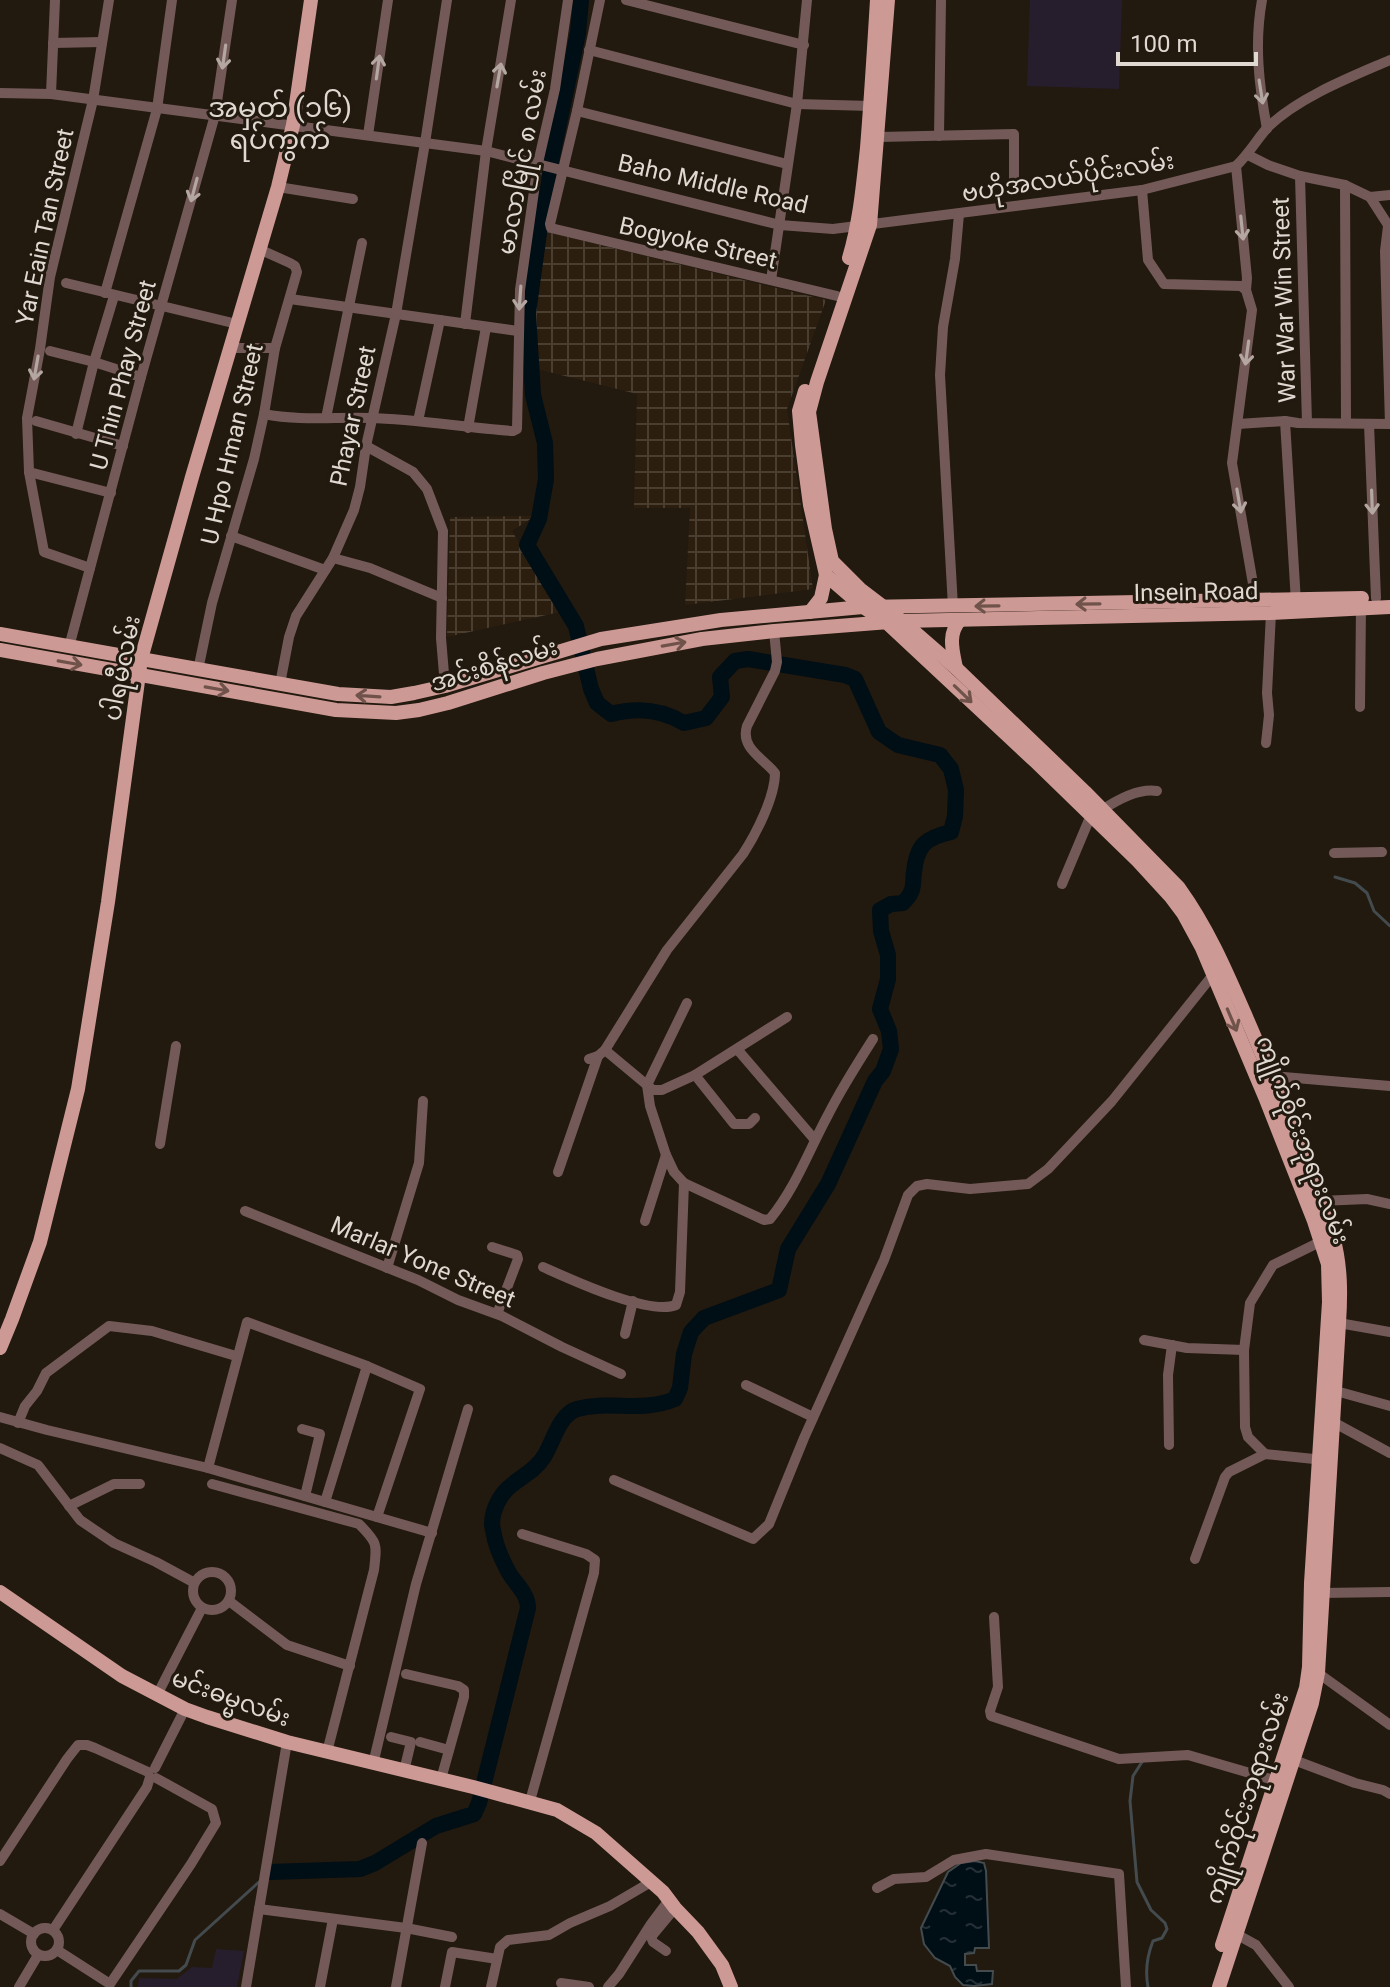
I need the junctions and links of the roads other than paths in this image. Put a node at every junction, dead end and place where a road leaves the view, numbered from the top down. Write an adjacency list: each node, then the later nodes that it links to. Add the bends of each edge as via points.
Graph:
1 (55, 0): 18 (street)
2 (109, 0): 17 (street, Yar Eain Tan Street)
3 (172, 0): 26 (street)
4 (232, 0): 28 (street, U Thin Phay Street, one-way to 28)
5 (311, 0): 30 (main road, ပါရမီလမ်း)
6 (388, 0): 32 (street, one-way to 6)
7 (447, 0): 34 (street, Phayar Street)
8 (511, 0): 35 (street, one-way to 8)
9 (568, 0): 37 (street, မာလာမြိုင် ၈ လမ်း)
10 (600, 0): 20 (street)
11 (626, 0): 19 (street)
12 (807, 0): 19 (street)
13 (877, 0): 29 (main road)
14 (888, 0): 29 (main road)
15 (941, 0): 33 (street)
16 (1262, 0): 31 (street, one-way to 31, via 1257,54)
17 (102, 42): 18 (street); 24 (street, Yar Eain Tan Street)
18 (53, 43): 23 (street)
19 (804, 45): 25 (street)
20 (589, 50): 25 (street); 27 (street)
21 (1390, 60): 31 (street, ဗဟိုအလယ်ပိုင်းလမ်း, via 1315,95)
22 (0, 93): 23 (street, Baho Middle Road)
23 (51, 94): 24 (street, Baho Middle Road)
24 (93, 100): 26 (street, Baho Middle Road); 89 (street, Yar Eain Tan Street, one-way to 89, via 50,277 27,418)
25 (797, 104): 29 (street); 38 (street)
26 (157, 109): 28 (street, Baho Middle Road); 58 (street)
27 (577, 111): 38 (street); 40 (street)
28 (215, 115): 30 (street, Baho Middle Road); 61 (street, U Thin Phay Street, one-way to 61)
29 (874, 121): 33 (street); 51 (main road)
30 (293, 125): 32 (street, Baho Middle Road); 44 (main road, ပါရမီလမ်း)
31 (1267, 129): 36 (street, ဗဟိုအလယ်ပိုင်းလမ်း)
32 (368, 135): 34 (street, Baho Middle Road)
33 (939, 136): 43 (street, via 1014,134)
34 (425, 143): 35 (street, Baho Middle Road); 63 (street, Phayar Street)
35 (486, 151): 37 (street, Baho Middle Road); 66 (street)
36 (1248, 155): 39 (street, ဗဟိုအလယ်ပိုင်းလမ်း); 41 (street)
37 (540, 163): 40 (street, Baho Middle Road); 68 (street, မာလာမြိုင် ၈ လမ်း, one-way to 68)
38 (787, 164): 50 (street)
39 (1236, 166): 45 (street, ဗဟိုအလယ်ပိုင်းလမ်း); 57 (street, one-way to 57)
40 (561, 169): 50 (street, Baho Middle Road); 55 (street, Bogyoke Street, via 551,228)
41 (1300, 176): 42 (street); 80 (street, War War Win Street)
42 (1345, 185): 47 (street); 81 (street)
43 (1014, 186)
44 (278, 187): 48 (street); 54 (main road, ပါရမီလမ်း)
45 (1142, 190): 49 (street, ဗဟိုအလယ်ပိုင်းလမ်း); 57 (street, via 1148,260 1164,284)
46 (1390, 195): 47 (street)
47 (1370, 197): 52 (street)
48 (353, 199)
49 (959, 214): 51 (street, ဗဟိုအလယ်ပိုင်းလမ်း); 104 (street, via 940,375)
50 (780, 225): 51 (street, Baho Middle Road); 55 (street)
51 (864, 226): 59 (main road); 105 (main road, via 809,412 832,561)
52 (1389, 227): 84 (street, via 1385,251)
53 (362, 243): 62 (street)
54 (259, 249): 60 (street, U Hpo Hman Street, via 296,269); 65 (main road, ပါရမီလမ်း)
55 (771, 280): 59 (street, Bogyoke Street)
56 (66, 283): 58 (street)
57 (1244, 288): 82 (street, one-way to 82, via 1252,310)
58 (110, 294): 61 (street); 72 (street)
59 (837, 296): 95 (main road, via 799,411 805,474)
60 (290, 299): 62 (street); 70 (street, U Hpo Hman Street)
61 (162, 307): 65 (street); 73 (street, U Thin Phay Street)
62 (349, 307): 63 (street); 75 (street)
63 (396, 314): 64 (street); 76 (street, Phayar Street)
64 (440, 320): 66 (street); 78 (street)
65 (237, 324): 69 (main road, ပါရမီလမ်း)
66 (465, 324): 67 (street)
67 (486, 327): 68 (street); 85 (street)
68 (518, 331): 85 (street, မာလာမြိုင် ၈ လမ်း, via 517,429)
69 (230, 348): 70 (street); 111 (main road, ပါရမီလမ်း)
70 (275, 348): 74 (street, U Hpo Hman Street)
71 (50, 351): 72 (street)
72 (94, 362): 73 (street); 86 (street)
73 (141, 377): 87 (street, U Thin Phay Street)
74 (264, 414): 75 (street); 91 (street, U Hpo Hman Street)
75 (326, 418): 76 (street)
76 (372, 418): 78 (street); 88 (street, Phayar Street)
77 (36, 421): 86 (street)
78 (418, 421): 85 (street)
79 (1285, 421): 80 (street); 82 (street); 99 (street)
80 (1307, 423): 81 (street)
81 (1346, 423): 83 (street)
82 (1238, 424): 98 (street, one-way to 98, via 1232,463)
83 (1369, 424): 84 (street); 97 (street, one-way to 97)
84 (1390, 424)
85 (468, 428)
86 (76, 434): 87 (street)
87 (123, 446): 90 (street, U Thin Phay Street)
88 (366, 446): 92 (street, Phayar Street, via 354,510); 96 (street, via 413,472 427,489 443,531)
89 (29, 472): 90 (street); 93 (street, Yar Eain Tan Street, via 44,552)
90 (111, 493): 93 (street, U Thin Phay Street)
91 (231, 536): 94 (street); 113 (street, U Hpo Hman Street)
92 (333, 558): 94 (street, Phayar Street); 96 (street)
93 (90, 568): 109 (street, U Thin Phay Street)
94 (325, 570): 116 (street, Phayar Street, via 296,616)
95 (826, 575): 100 (main road); 102 (main road, via 821,598)
96 (442, 598): 117 (street)
97 (1372, 600): 99 (main road); 101 (main road); 119 (street)
98 (1256, 601): 99 (main road); 104 (main road, one-way to 104, via 1021,605)
99 (1296, 605): 103 (main road, Insein Road)
100 (863, 607): 102 (main road, အင်းစိန်လမ်း); 105 (main road, အင်းစိန်လမ်း)
101 (1390, 607)
102 (810, 612): 115 (main road, အင်းစိန်လမ်း, via 721,620 593,642)
103 (1271, 613): 104 (main road, Insein Road, via 1002,620); 120 (street)
104 (956, 614): 105 (main road); 106 (main road); 112 (main road)
105 (885, 615): 106 (main road, ကျိုက်ဝိုင်းဘုရားလမ်း); 107 (main road, အင်းစိန်လမ်း); 122 (main road, ကျိုက်ဝိုင်းဘုရားလမ်း, one-way to 122, via 1036,762)
106 (902, 621): 112 (main road, ကျိုက်ဝိုင်းဘုရားလမ်း)
107 (774, 631): 118 (main road, အင်းစိန်လမ်း, one-way to 107, via 597,659); 132 (street, via 775,671 744,735 775,773 771,796 751,842 667,950)
108 (0, 634): 109 (main road)
109 (69, 647): 111 (main road)
110 (0, 650): 114 (main road, အင်းစိန်လမ်း, one-way to 114)
111 (141, 659): 113 (main road, အင်းစိန်လမ်း); 114 (main road, ပါရမီလမ်း)
112 (956, 668): 122 (main road, ကျိုက်ဝိုင်းဘုရားလမ်း)
113 (198, 670): 116 (main road, အင်းစိန်လမ်း)
114 (140, 676): 118 (main road, အင်းစိန်လမ်း, one-way to 118, via 336,710 396,713); 159 (main road, ပါရမီလမ်း, via 78,1089 40,1242)
115 (472, 678): 117 (main road, အင်းစိန်လမ်း); 118 (main road)
116 (280, 684): 117 (main road, အင်းစိန်လမ်း, one-way to 116, via 376,697)
117 (445, 686)
118 (476, 694)
119 (1360, 707)
120 (1266, 743)
121 (1157, 791): 122 (street, via 1145,790)
122 (1097, 812): 125 (street); 126 (main road, ကျိုက်ဝိုင်းဘုရားလမ်း, via 1171,897)
123 (1382, 852): 124 (street)
124 (1334, 853)
125 (1062, 884)
126 (1218, 969): 134 (main road, ကျိုက်ဝိုင်းဘုရားလမ်း); 169 (street, via 1112,1101 1028,1184 970,1189 927,1184 908,1195)
127 (687, 1003): 135 (street)
128 (787, 1017): 131 (street)
129 (873, 1039): 139 (street)
130 (176, 1046): 140 (street)
131 (737, 1049): 133 (street); 139 (street)
132 (598, 1055): 135 (street); 142 (street)
133 (695, 1075): 135 (street, via 662,1090); 138 (street, via 734,1124 749,1124)
134 (1265, 1079): 136 (street); 144 (main road, ကျိုက်ဝိုင်းဘုရားလမ်း); 148 (main road, ကျိုက်ဝိုင်းဘုရားလမ်း)
135 (647, 1085): 141 (street)
136 (1390, 1086)
137 (423, 1101): 151 (street, via 419,1163)
138 (755, 1118)
139 (815, 1140): 143 (street, via 770,1219)
140 (160, 1144)
141 (666, 1155): 143 (street); 147 (street)
142 (558, 1172)
143 (684, 1183): 152 (street, via 679,1299 663,1308)
144 (1320, 1201): 145 (street, via 1367,1199); 148 (main road, ကျိုက်ဝိုင်းဘုရားလမ်း)
145 (1390, 1204)
146 (245, 1211): 151 (street, Marlar Yone Street)
147 (645, 1221)
148 (1327, 1238): 154 (main road, ကျိုက်ဝိုင်းဘုရားလမ်း, via 1338,1257); 160 (street, via 1273,1265 1250,1303); 165 (main road, ကျိုက်ဝိုင်းဘုရားလမ်း)
149 (492, 1247): 153 (street, via 518,1259)
150 (543, 1267): 152 (street)
151 (387, 1268): 153 (street, Marlar Yone Street)
152 (633, 1301): 156 (street)
153 (497, 1314): 163 (street, Marlar Yone Street)
154 (1339, 1323): 155 (street); 165 (main road, ကျိုက်ဝိုင်းဘုရားလမ်း)
155 (1390, 1332)
156 (625, 1334)
157 (1144, 1340): 158 (street)
158 (1172, 1345): 160 (street); 173 (street)
159 (0, 1348)
160 (1244, 1350): 176 (street, via 1245,1427)
161 (236, 1356): 162 (street, via 247,1322); 171 (street, via 152,1331 109,1326 46,1373); 178 (street)
162 (367, 1366): 183 (street); 185 (street, via 420,1389)
163 (621, 1374)
164 (746, 1385): 169 (street)
165 (1330, 1389): 166 (street); 170 (main road, ကျိုက်ဝိုင်းဘုရားလမ်း); 177 (main road, ကျိုက်ဝိုင်းဘုရားလမ်း)
166 (1390, 1406)
167 (468, 1409): 186 (street)
168 (0, 1417): 171 (street)
169 (813, 1417): 179 (street, via 769,1524 753,1539)
170 (1333, 1422): 175 (street); 177 (main road, ကျိုက်ဝိုင်းဘုရားလမ်း)
171 (18, 1423): 178 (street)
172 (302, 1429): 182 (street, via 320,1434)
173 (1169, 1445)
174 (0, 1448): 184 (street, via 38,1465)
175 (1390, 1453)
176 (1265, 1454): 177 (street); 188 (street, via 1225,1477)
177 (1325, 1460): 192 (main road, ကျိုက်ဝိုင်းဘုရားလမ်း)
178 (208, 1468): 182 (street)
179 (614, 1480)
180 (140, 1484): 184 (street, via 114,1484)
181 (212, 1484): 196 (street, via 359,1524 371,1536 377,1547 374,1570)
182 (305, 1496): 183 (street)
183 (325, 1502): 185 (street)
184 (69, 1506): 189 (street, via 114,1543)
185 (377, 1517): 186 (street)
186 (432, 1533): 208 (street)
187 (522, 1534): 214 (street, via 595,1560)
188 (1195, 1559)
189 (193, 1582): 193 (street, via 203,1573 225,1576 231,1585); 194 (street, via 195,1601)
190 (0, 1592): 199 (main road, မင်းဓမ္မလမ်း)
191 (1390, 1592): 192 (street)
192 (1316, 1594): 197 (main road, ကျိုက်ဝိုင်းဘုရားလမ်း); 212 (main road, ကျိုက်ဝိုင်းဘုရားလမ်း, via 1306,1688)
193 (229, 1601): 194 (street, via 220,1609); 196 (street, via 287,1645)
194 (202, 1608): 199 (street)
195 (994, 1617): 212 (street, via 998,1687 991,1716 1119,1759 1188,1755)
196 (350, 1666): 206 (street)
197 (1318, 1673): 201 (street); 207 (main road, ကျိုက်ဝိုင်းဘုရားလမ်း)
198 (406, 1674): 205 (street, via 464,1690)
199 (157, 1695): 200 (main road, မင်းဓမ္မလမ်း)
200 (185, 1709): 203 (main road, မင်းဓမ္မလမ်း); 210 (street)
201 (1390, 1725)
202 (391, 1737): 209 (street, via 411,1742)
203 (287, 1742): 206 (main road, မင်းဓမ္မလမ်း); 220 (street)
204 (420, 1742): 205 (street)
205 (449, 1750): 211 (street)
206 (327, 1752): 208 (main road, မင်းဓမ္မလမ်း)
207 (1294, 1760): 213 (street); 226 (main road, ကျိုက်ဝိုင်းဘုရားလမ်း)
208 (373, 1764): 209 (main road, မင်းဓမ္မလမ်း)
209 (404, 1771): 211 (main road, မင်းဓမ္မလမ်း)
210 (152, 1774): 216 (street, via 78,1745); 224 (street); 233 (street, via 212,1809 216,1823)
211 (441, 1779): 214 (main road, မင်းဓမ္မလမ်း)
212 (1277, 1781): 244 (main road, ကျိုက်ဝိုင်းဘုရားလမ်း)
213 (1390, 1794)
214 (530, 1801): 217 (main road, via 596,1833)
215 (422, 1843): 223 (street)
216 (0, 1861)
217 (651, 1882): 219 (main road); 231 (street, via 549,1935 508,1940)
218 (877, 1888): 243 (street, via 894,1879 926,1877 954,1860 986,1854 1119,1874)
219 (672, 1904): 229 (street, via 651,1937); 241 (street, via 651,1924); 242 (main road, via 722,1965)
220 (259, 1909): 222 (street); 235 (street)
221 (0, 1914): 225 (street)
222 (333, 1919): 223 (street); 236 (street)
223 (406, 1928): 227 (street); 237 (street)
224 (53, 1930): 225 (street); 228 (street, via 60,1942)
225 (34, 1934): 230 (street, via 31,1942)
226 (1236, 1934): 245 (main road, ကျိုက်ဝိုင်းဘုရားလမ်း); 246 (street, via 1256,1945)
227 (452, 1937)
228 (57, 1950): 230 (street, via 50,1956); 233 (street)
229 (666, 1951)
230 (38, 1955): 234 (street)
231 (497, 1959): 238 (street, via 452,1952); 239 (street)
232 (561, 1983): 240 (street)
233 (109, 1985)
234 (19, 1987)
235 (246, 1987)
236 (320, 1987)
237 (396, 1987)
238 (445, 1987)
239 (491, 1987)
240 (589, 1987)
241 (608, 1987)
242 (731, 1987)
243 (1126, 1987)
244 (1209, 1987)
245 (1219, 1987)
246 (1289, 1987)

